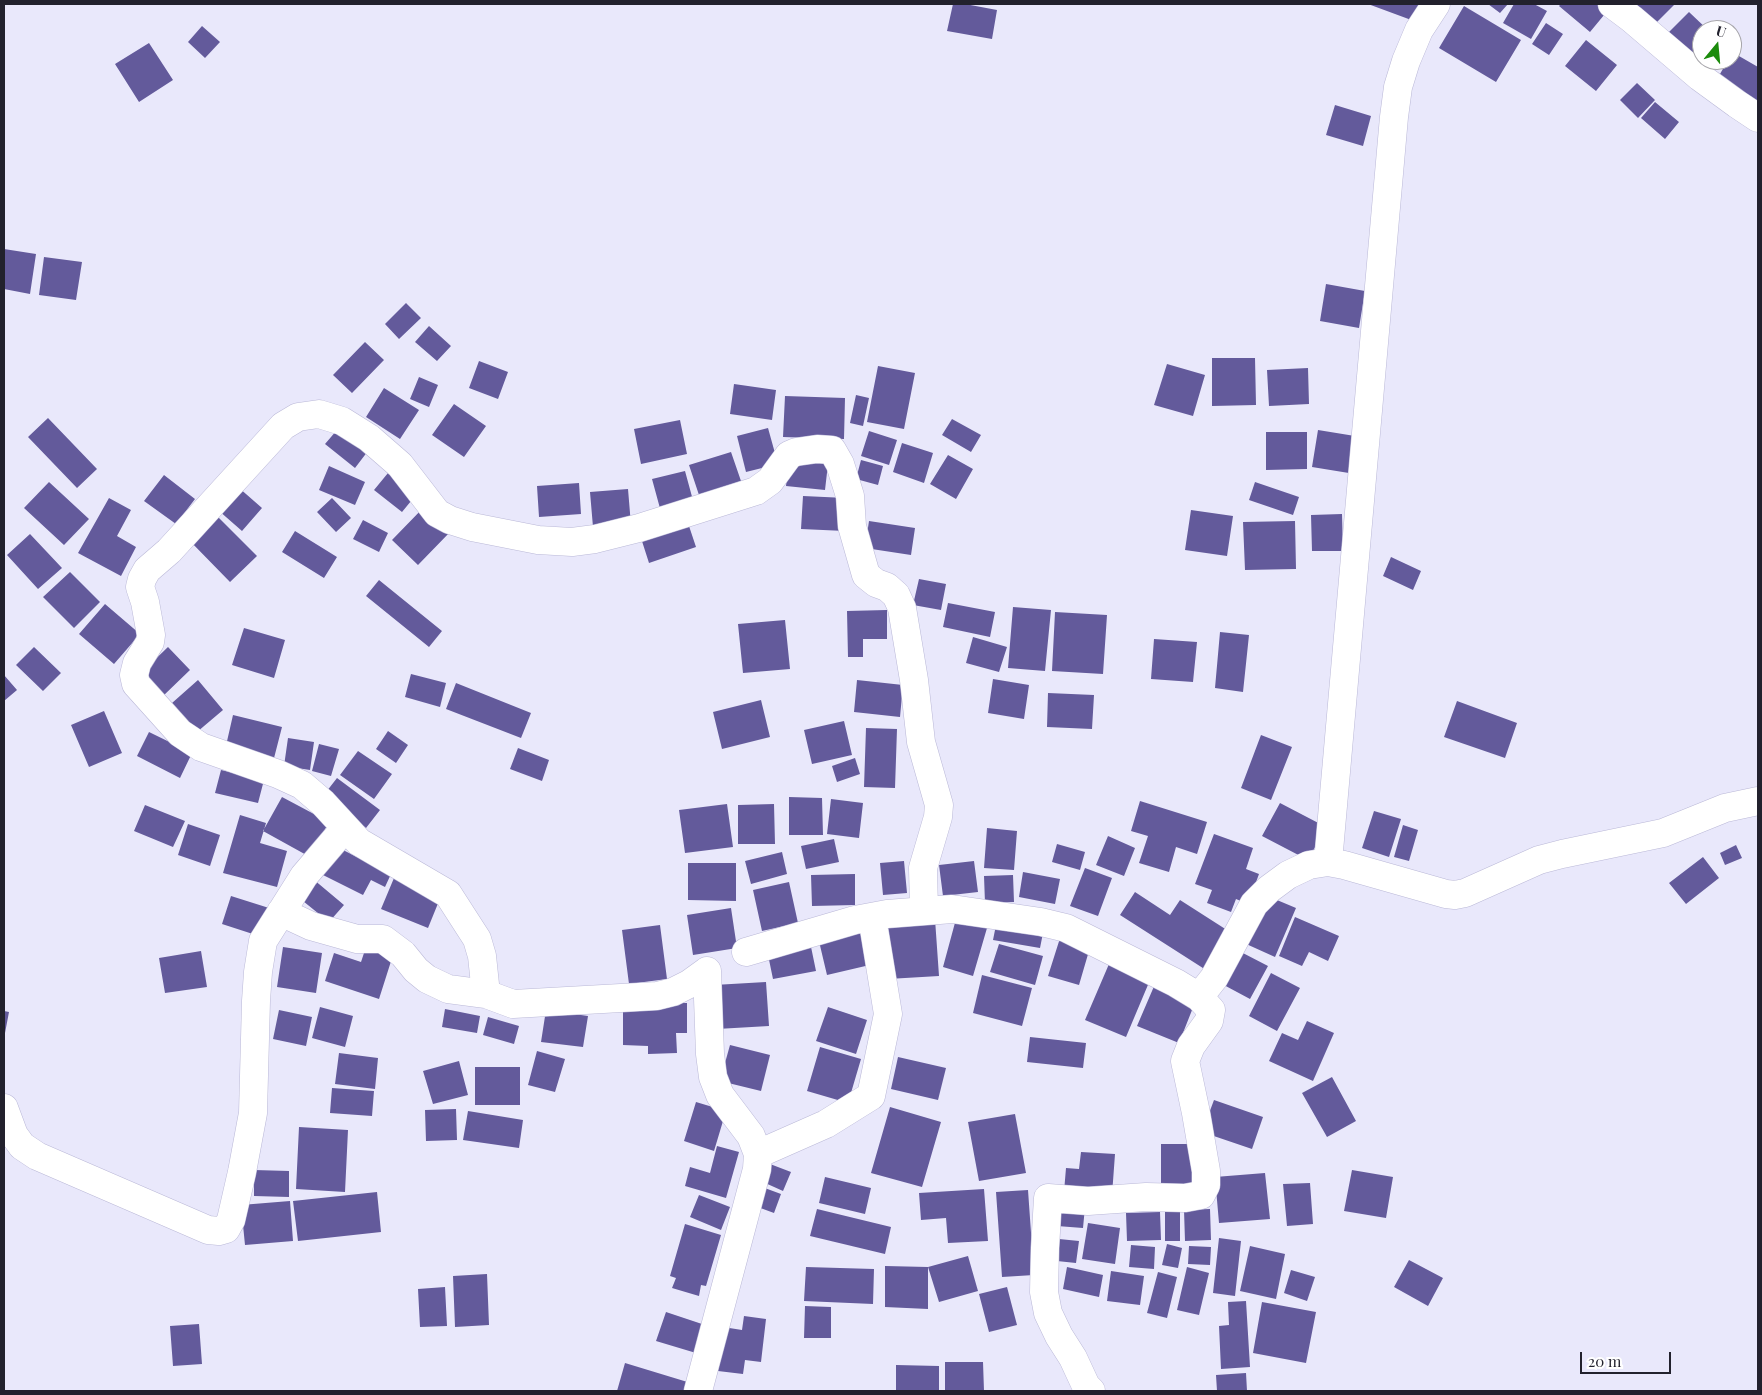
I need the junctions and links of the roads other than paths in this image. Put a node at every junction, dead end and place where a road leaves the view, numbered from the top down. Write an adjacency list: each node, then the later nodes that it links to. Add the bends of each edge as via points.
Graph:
1 (1436, 4): 6 (street, via 1406,61 1394,117)
2 (1612, 4): 3 (street, via 1700,77)
3 (1758, 118)
4 (1758, 800): 6 (street, via 1725,808 1663,833 1539,860 1465,893 1446,894)
5 (345, 828): 7 (street, via 302,785 201,747 180,733 136,684 134,675 152,635 140,587 145,574 284,426 298,417 319,414 342,421 370,438 400,465 437,513 450,520 538,540 572,542 639,528 756,491 770,481 789,455 832,450 850,496 852,526 866,575 896,595 902,608 921,742 939,805 923,868); 8 (street, via 304,876); 11 (street, via 359,842 448,894 477,938)
6 (1328, 862): 12 (street, via 1309,865 1288,874 1269,888 1254,904 1214,978)
7 (924, 910): 9 (street); 12 (street, via 952,909 1066,928 1176,983)
8 (281, 912): 11 (street, via 311,926 357,939 383,939 403,954 426,979 448,988); 13 (street, via 263,941 256,1002 253,1113 234,1211 226,1229 208,1230 37,1156 22,1146 14,1135)
9 (872, 917): 10 (street); 14 (street, via 888,1014 871,1096 826,1124)
10 (746, 952)
11 (486, 994): 14 (street, via 513,1004 656,996 673,992 707,971 713,1077 720,1095 751,1136)
12 (1199, 998): 16 (street, via 1211,1010 1185,1061 1206,1171 1206,1186 1201,1195 1088,1201 1048,1198 1044,1282 1048,1313 1086,1386)
13 (4, 1108)
14 (758, 1154): 15 (street)
15 (698, 1391)
16 (1092, 1391)

